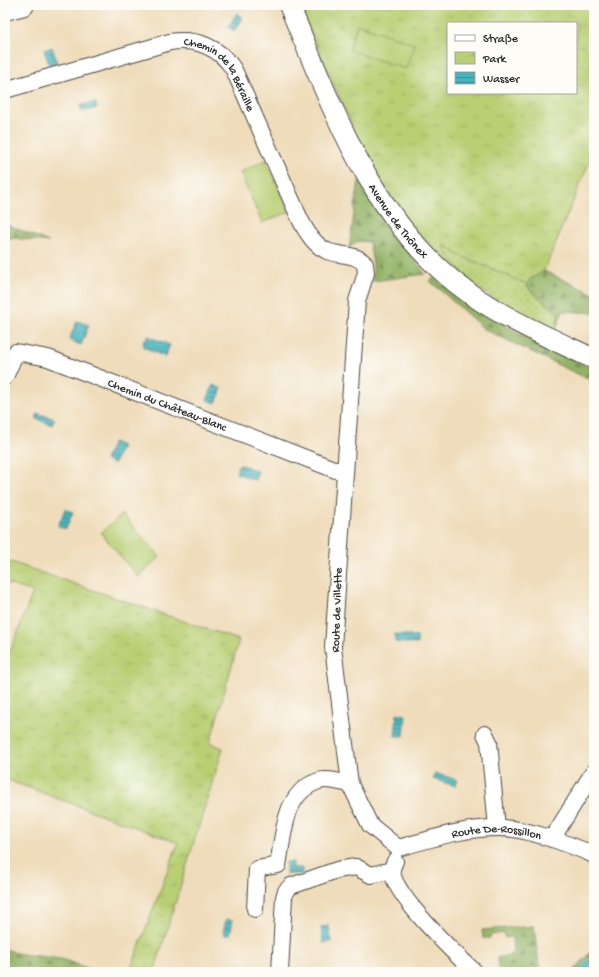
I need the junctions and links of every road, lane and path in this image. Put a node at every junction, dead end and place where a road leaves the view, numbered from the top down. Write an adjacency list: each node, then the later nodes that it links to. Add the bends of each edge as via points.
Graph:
1 (24, 5): 3 (main road)
2 (289, 5): 6 (main road, Avenue de Thônex, via 363,171 405,233 444,273 469,293 501,313)
3 (5, 10)
4 (5, 90): 5 (street, Chemin de la Béraille, via 170,42 195,42 208,46 224,57 234,70 299,218)
5 (310, 236): 8 (street, Route de Villette, via 327,251 356,258 366,266 357,301)
6 (594, 359)
7 (5, 377): 8 (street, Chemin du Château-Blanc, via 16,352 48,358)
8 (344, 472): 11 (street, Route de Villette, via 333,647)
9 (485, 734): 12 (street, via 489,742)
10 (594, 771): 13 (street)
11 (350, 784): 14 (street, Route de Villette, via 370,826); 17 (street, via 320,780 297,794 285,823 278,865 257,869)
12 (497, 828): 13 (street, Route De-Rossillon); 14 (street, Route De-Rossillon, via 451,833)
13 (552, 839): 15 (street, Route De-Rossillon)
14 (398, 848): 16 (street)
15 (594, 855)
16 (392, 870): 18 (street, via 370,875 356,867 337,870 291,886 284,897); 19 (street, via 397,886 434,934)
17 (255, 910)
18 (280, 972)
19 (475, 972)

